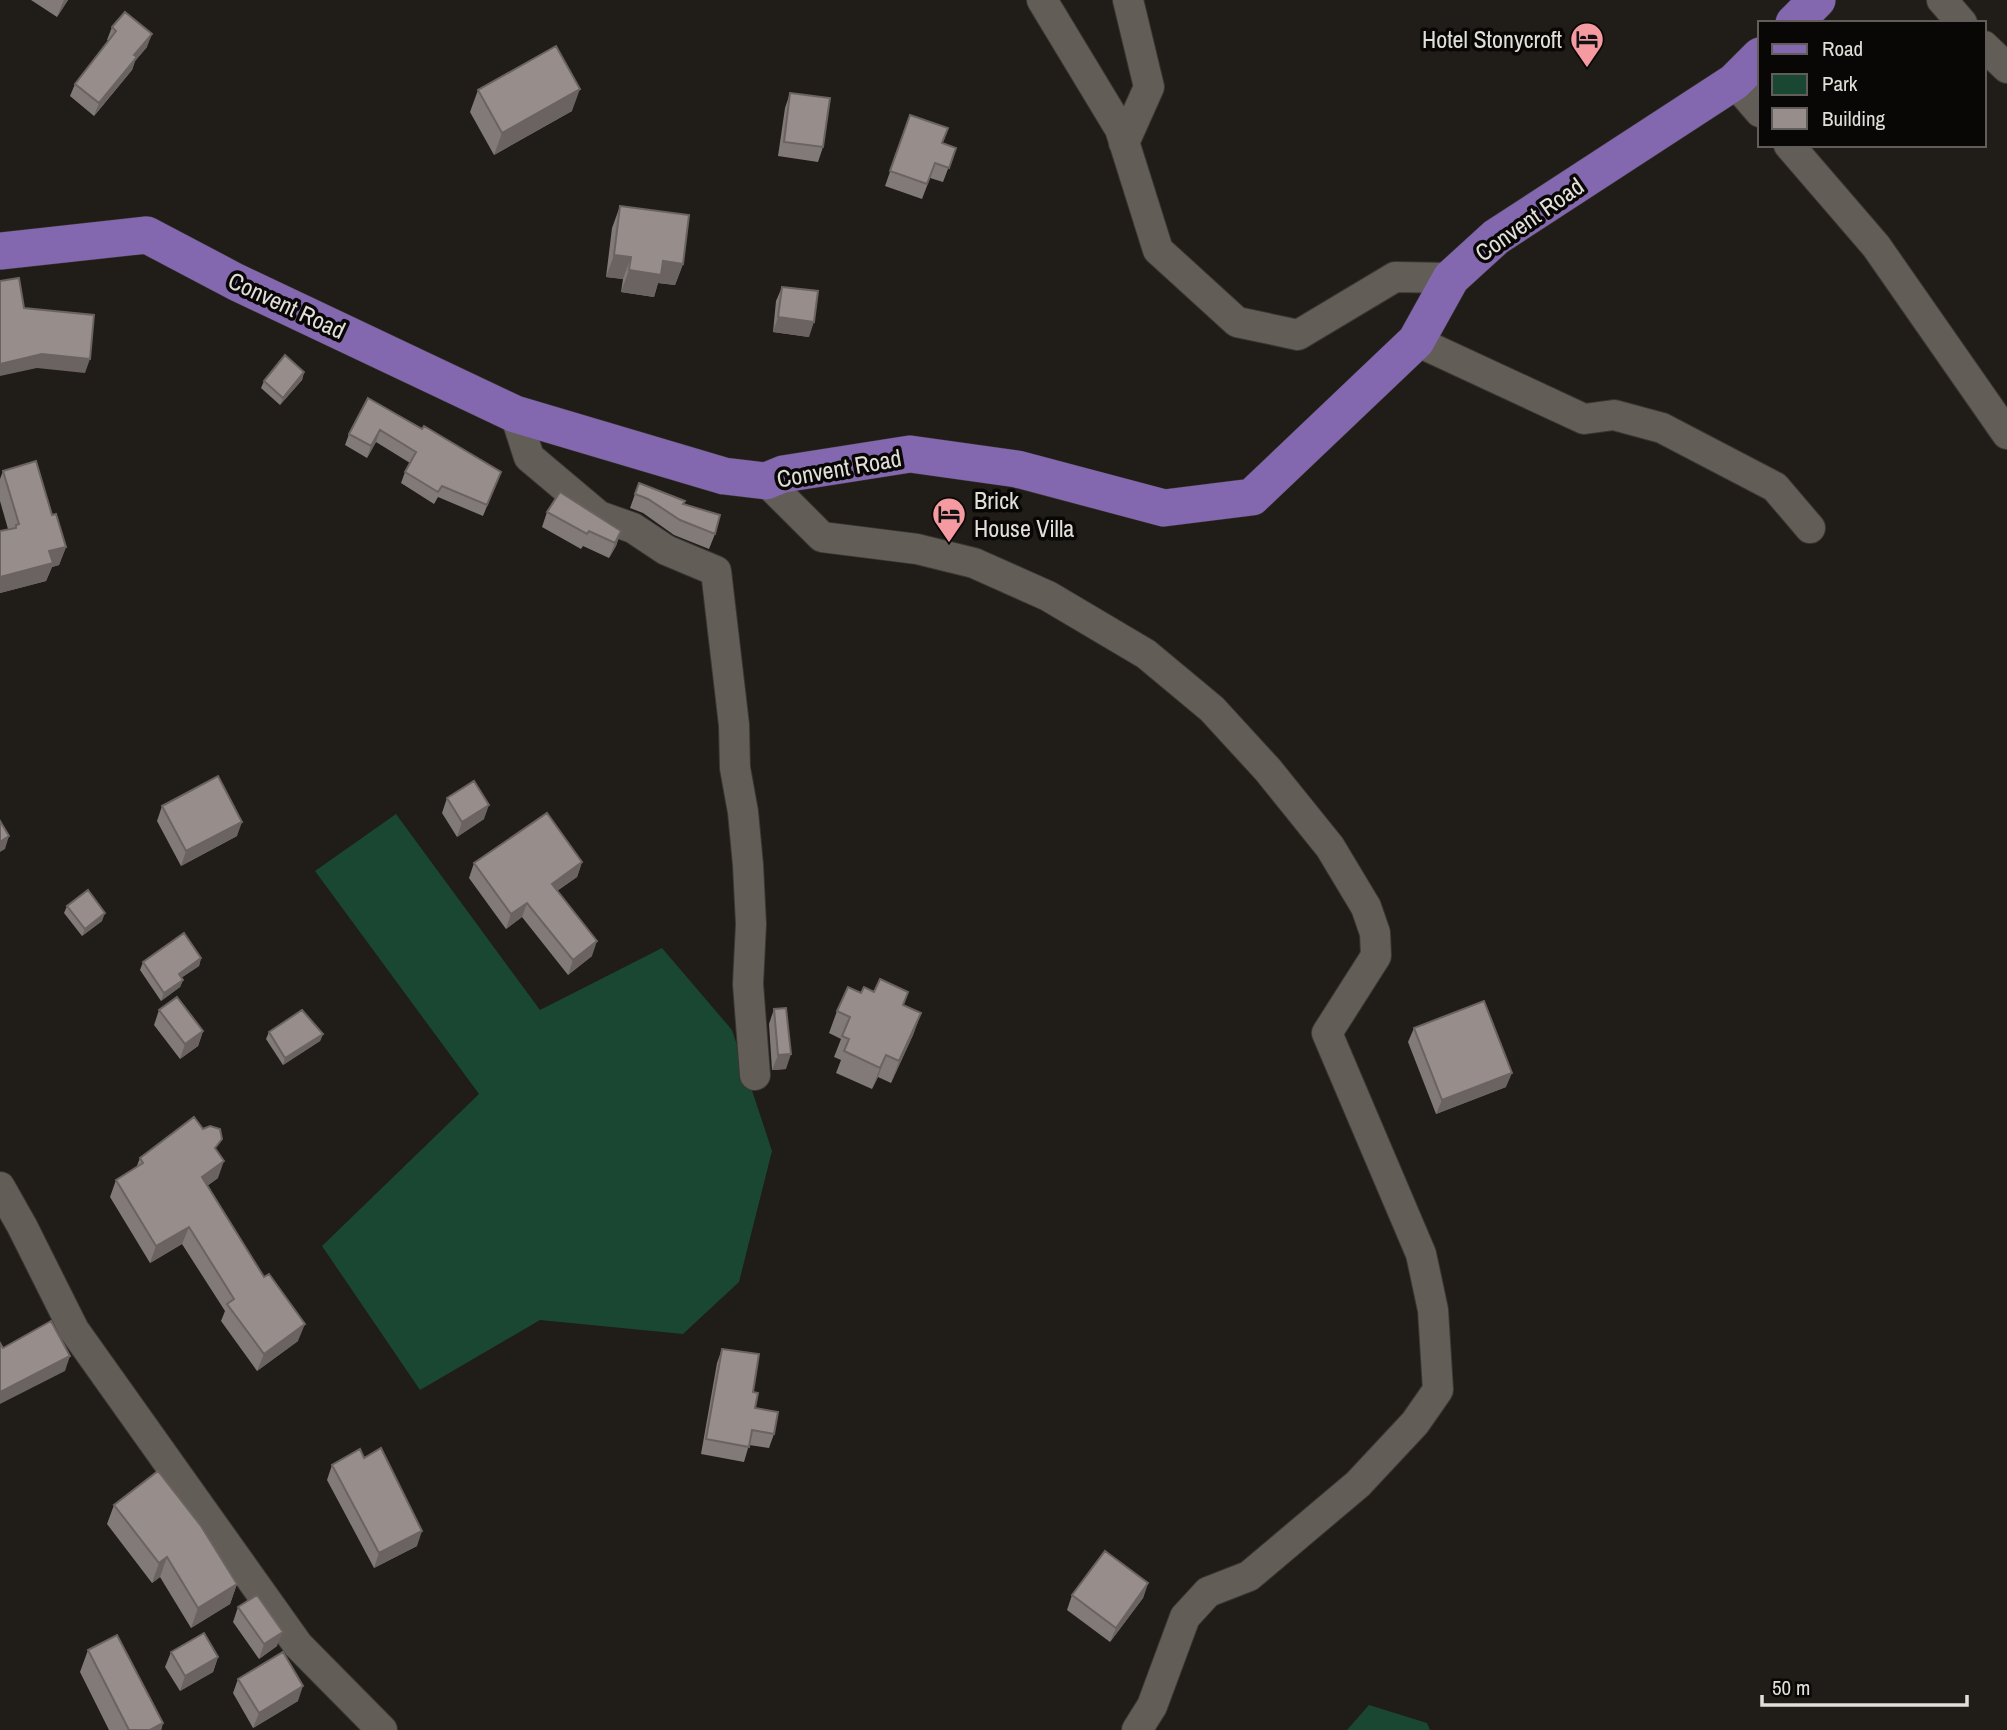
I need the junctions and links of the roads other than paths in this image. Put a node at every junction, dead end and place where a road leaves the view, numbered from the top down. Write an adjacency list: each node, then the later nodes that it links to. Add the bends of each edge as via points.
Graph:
1 (1042, 0): 12 (street)
2 (1128, 0): 12 (street, via 1149,87)
3 (1817, 0): 5 (main road)
4 (1942, 0): 6 (street)
5 (1796, 21)
6 (1960, 21)
7 (1986, 48): 9 (street)
8 (1758, 58): 10 (main road, Convent Road)
9 (2007, 68)
10 (1734, 82): 11 (street); 15 (main road, Convent Road, via 1496,237)
11 (1758, 110)
12 (1124, 143): 15 (street, via 1157,250 1237,322 1298,335 1395,277)
13 (1791, 147): 18 (street, via 1876,246)
14 (2, 247): 17 (main road, Convent Road, via 147,235)
15 (1451, 278): 16 (main road, Convent Road)
16 (1416, 341): 19 (main road, Convent Road, via 1252,497 1164,508 1017,469 910,454 783,474); 20 (street, via 1584,419 1615,415 1662,428 1774,487)
17 (515, 414): 19 (main road, Convent Road, via 724,477); 21 (street, via 529,457 599,516 716,570 748,865 748,984)
18 (2007, 434)
19 (766, 481): 24 (street, via 822,537 974,563 1048,596 1146,654 1212,709 1268,770 1330,847 1366,907 1375,933 1376,956 1327,1032 1421,1254 1433,1310 1438,1390 1415,1423 1358,1484 1250,1576 1208,1592 1185,1617 1152,1706)
20 (1810, 528)
21 (755, 1075)
22 (0, 1187): 23 (street, via 74,1331 298,1645)
23 (382, 1730)
24 (1137, 1730)

